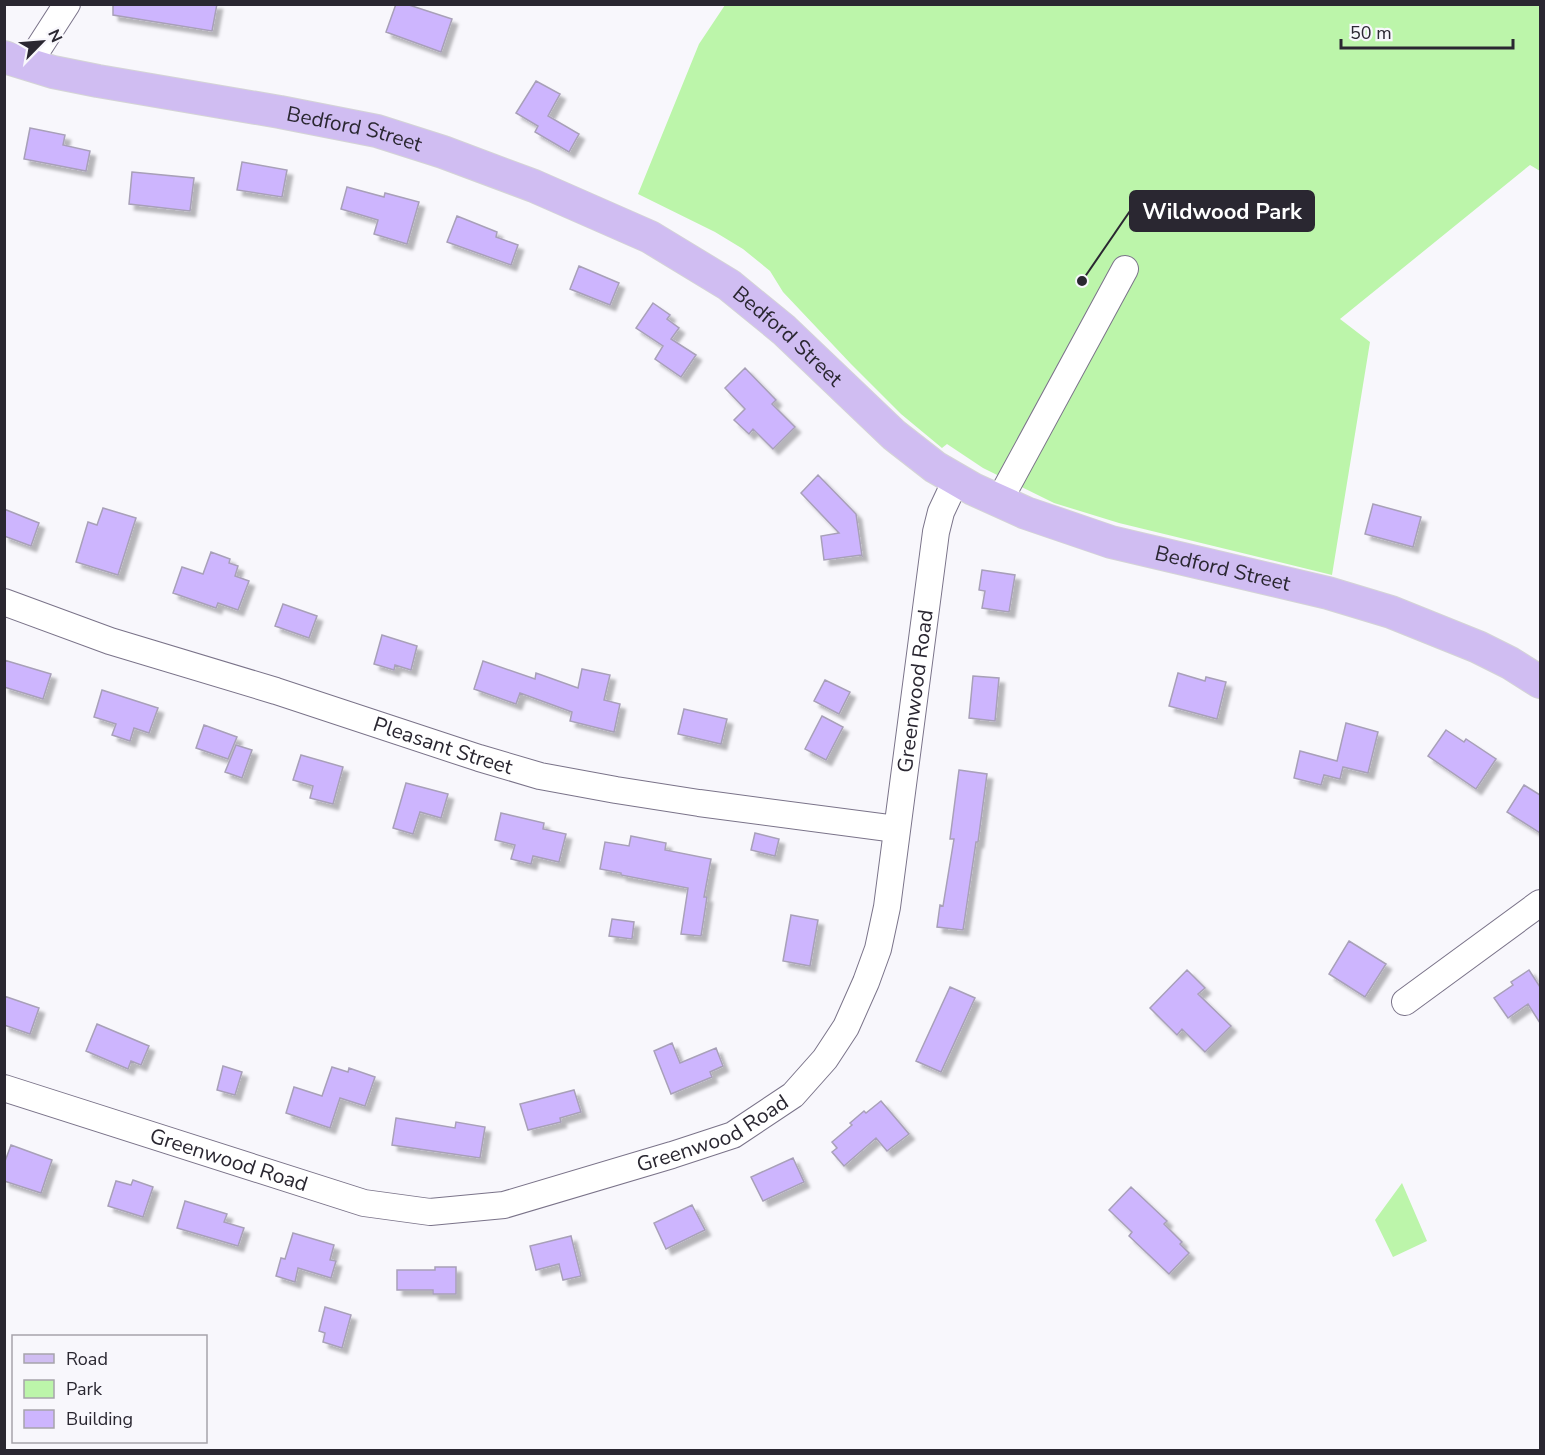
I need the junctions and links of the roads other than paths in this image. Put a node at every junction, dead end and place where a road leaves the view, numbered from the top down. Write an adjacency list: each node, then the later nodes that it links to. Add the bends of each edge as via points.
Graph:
1 (67, 4): 2 (street)
2 (17, 60): 4 (main road, Bedford Street, via 98,81 377,131 494,171 622,224 679,253 729,285 784,330 894,435)
3 (1125, 268): 5 (street)
4 (956, 480): 5 (main road, Bedford Street); 8 (street, Greenwood Road, via 936,532)
5 (999, 501): 7 (main road, Bedford Street, via 1111,543 1329,593 1391,612 1478,647)
6 (4, 602): 8 (street, Pleasant Street, via 110,641 540,776 699,803)
7 (1540, 682)
8 (896, 829): 11 (street, Greenwood Road, via 878,949 866,982 836,1043 794,1095 733,1135 504,1205 430,1212 364,1203)
9 (1540, 903): 10 (street)
10 (1405, 1002)
11 (4, 1088)

